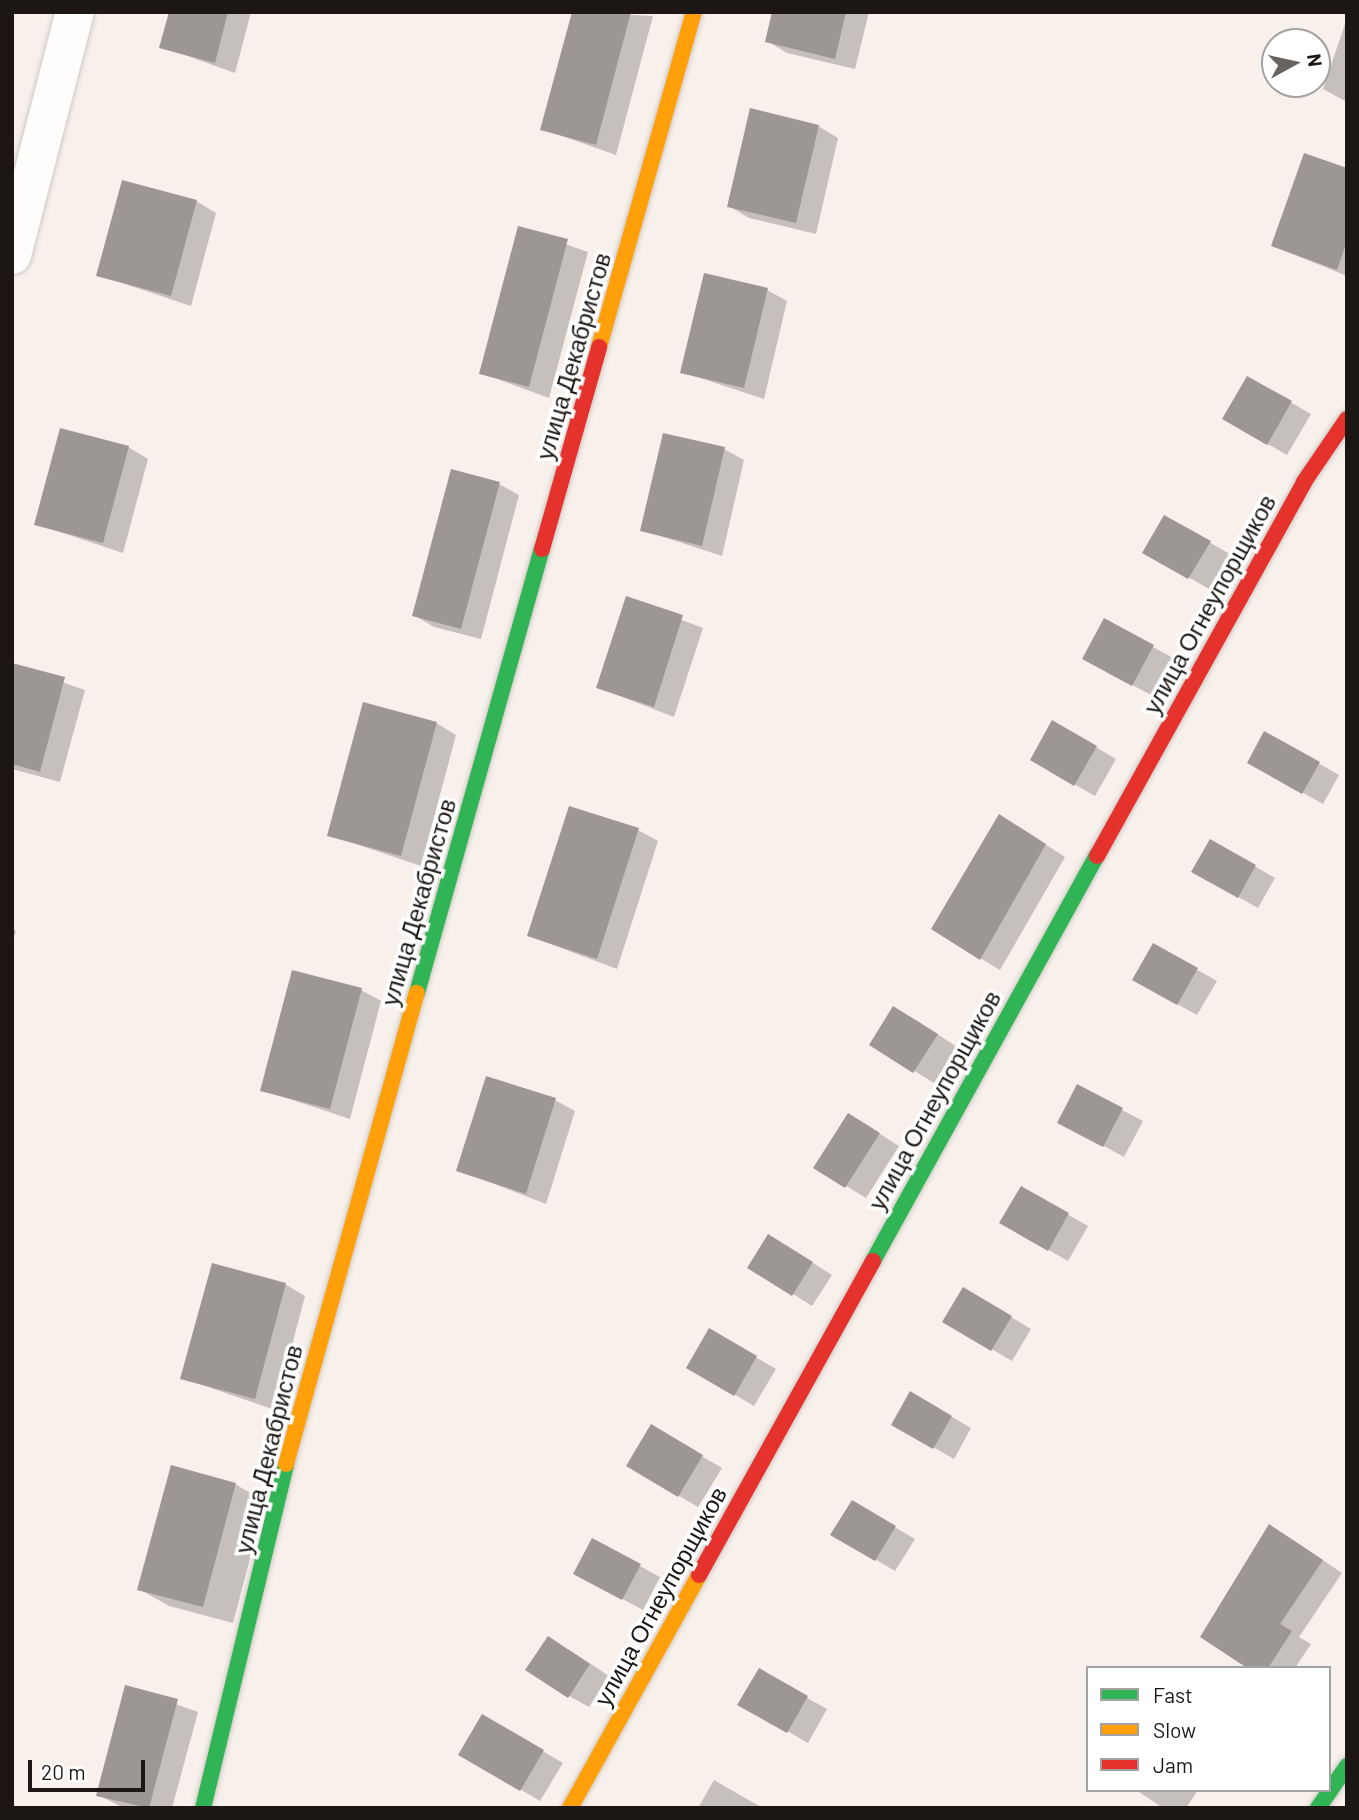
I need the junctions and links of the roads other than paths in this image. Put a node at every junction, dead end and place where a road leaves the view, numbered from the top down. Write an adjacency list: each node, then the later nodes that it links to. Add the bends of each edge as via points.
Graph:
1 (75, 12): 3 (street)
2 (694, 12): 8 (street, улица Декабристов, via 303,1398)
3 (12, 255)
4 (1347, 419): 9 (street, улица Огнеупорщиков, via 1304,482)
5 (1347, 1766): 6 (street)
6 (1331, 1789)
7 (1329, 1792): 10 (street)
8 (203, 1808)
9 (570, 1808)
10 (1318, 1808)

